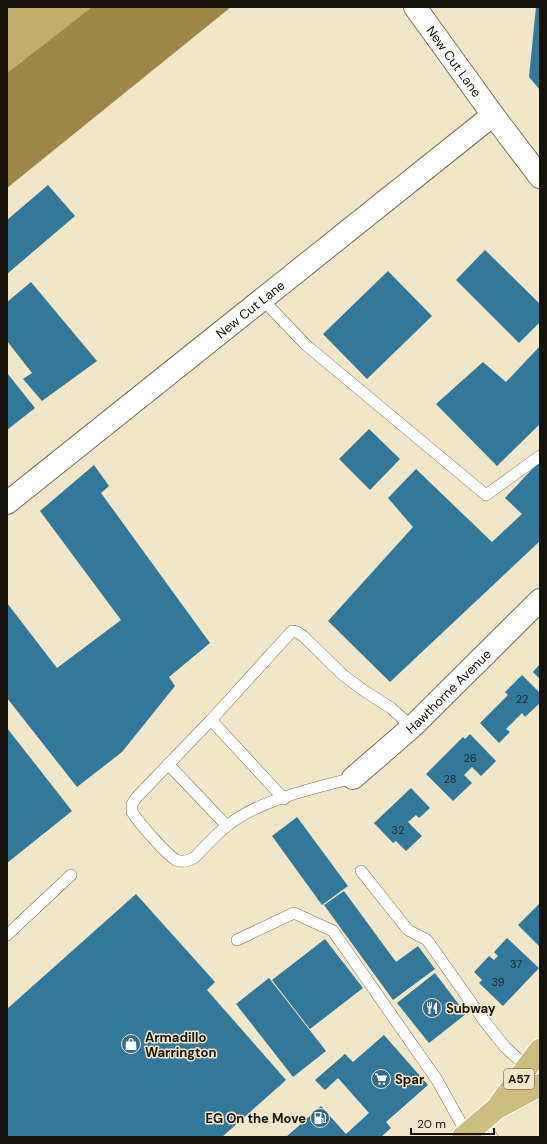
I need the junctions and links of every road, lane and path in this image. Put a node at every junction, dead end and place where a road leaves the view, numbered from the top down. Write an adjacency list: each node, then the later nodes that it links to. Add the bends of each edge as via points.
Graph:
1 (415, 7): 2 (street, New Cut Lane)
2 (493, 115): 3 (street, New Cut Lane); 4 (street, New Cut Lane)
3 (540, 177)
4 (262, 299): 5 (lane, via 306,345 486,495); 6 (street, New Cut Lane)
5 (540, 456)
6 (7, 503)
7 (540, 600): 9 (street, Hawthorne Avenue)
8 (211, 720): 9 (lane, via 292,631 303,636 348,679 391,708); 10 (lane); 12 (lane)
9 (412, 727): 11 (street, Hawthorne Avenue)
10 (168, 764): 13 (lane); 13 (lane, via 136,798 132,804 132,812 171,856 181,862 194,858)
11 (354, 778): 12 (lane)
12 (284, 799): 13 (lane, via 256,808)
13 (227, 826)
14 (361, 871): 19 (lane, via 408,930 426,940 505,1048)
15 (71, 875): 16 (lane)
16 (7, 935)
17 (237, 940): 22 (lane, via 294,913 333,931)
18 (540, 1050): 19 (main road, A57)
19 (534, 1072): 21 (main road, A57)
20 (540, 1085): 21 (main road, A57)
21 (497, 1108): 22 (main road, A57)
22 (476, 1133)

